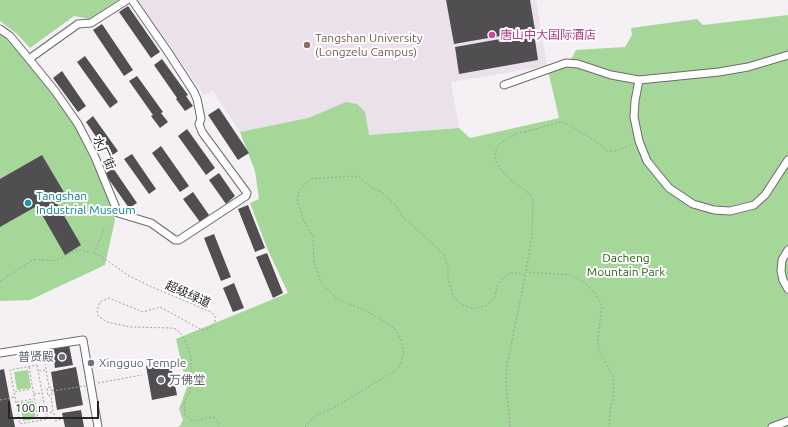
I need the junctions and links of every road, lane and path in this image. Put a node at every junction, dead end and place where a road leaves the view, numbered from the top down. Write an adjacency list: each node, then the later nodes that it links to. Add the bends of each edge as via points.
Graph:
1 (127, 0): 5 (street, via 91,23 78,24)
2 (132, 0): 5 (street, 水厂街, via 194,92 202,132 247,193 179,240 175,240 151,223 118,213 78,124)
3 (0, 29): 5 (street, 水厂街, via 10,36)
4 (788, 55): 6 (street, via 748,67 719,72)
5 (29, 59)
6 (639, 80): 7 (street, via 566,63); 8 (street, via 634,117)
7 (504, 84)
8 (639, 141): 9 (street, via 647,161 669,188 693,204 714,210 730,211 754,205 765,196); 13 (path, via 616,151 607,151 596,141 561,122 516,134 499,144 495,153 502,171 530,194 533,200 532,235)
9 (788, 160)
10 (105, 227): 12 (path)
11 (788, 250): 16 (street, via 782,260 781,271)
12 (94, 253): 15 (path, 超级绿道, via 79,250 57,260 33,260); 38 (path, 超级绿道, via 129,276 211,312 215,317 213,326 208,330 202,330 160,307 143,312 109,298 100,302 97,310 98,316 107,322 130,327 176,329 181,334 191,358 190,391 184,404 185,415 195,421 215,418)
13 (526, 272): 14 (path); 41 (path, via 570,275 584,282 596,294 602,307 599,350 613,377 614,395)
14 (524, 276): 39 (path, via 509,273 498,284 494,298 486,306 473,309 463,305 453,296 444,254 404,219 383,193 359,177 311,179 299,190 297,200 304,221 313,236 314,262 321,282 337,299 367,312 394,329 401,339 404,354 398,369 333,408 316,415); 40 (path, via 506,381)
15 (0, 281)
16 (788, 289)
17 (0, 354): 37 (street, via 83,340)
18 (52, 361): 20 (path, via 45,362)
19 (29, 367): 21 (path, via 37,365); 23 (path); 24 (path, via 10,370)
20 (46, 370): 21 (path); 22 (path)
21 (38, 371): 25 (path)
22 (49, 388): 27 (path, via 51,387); 27 (path, via 48,396)
23 (32, 389): 24 (path); 26 (path)
24 (14, 392): 28 (path)
25 (42, 393): 26 (path); 33 (path)
26 (34, 394): 29 (path)
27 (50, 395): 32 (path)
28 (15, 397): 30 (path); 31 (path)
29 (34, 399): 31 (path); 36 (path)
30 (0, 400)
31 (16, 402): 36 (path, via 20,424)
32 (54, 412): 33 (path); 34 (path, via 55,421)
33 (46, 414): 36 (path, via 47,419)
34 (62, 420)
35 (788, 420): 42 (street)
36 (38, 421)
37 (98, 427)
38 (219, 427)
39 (305, 427)
40 (510, 427)
41 (609, 427)
42 (772, 427)

